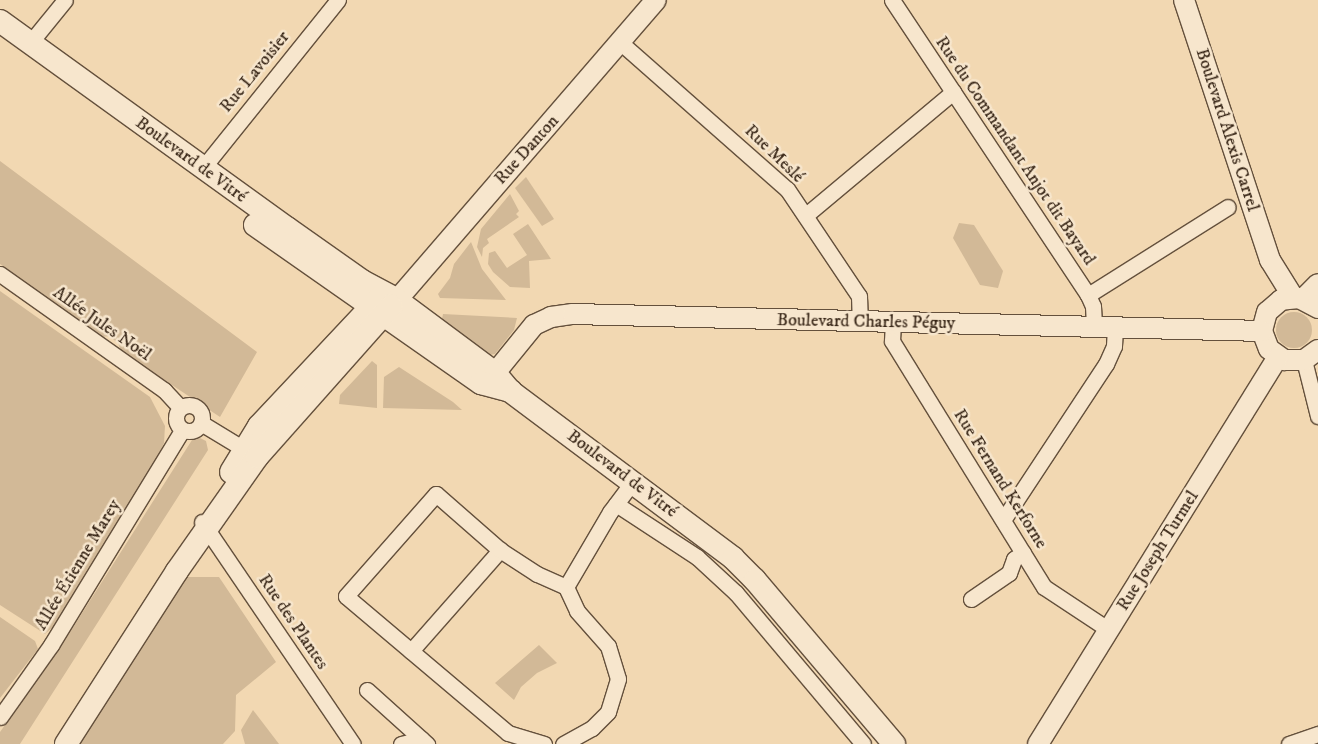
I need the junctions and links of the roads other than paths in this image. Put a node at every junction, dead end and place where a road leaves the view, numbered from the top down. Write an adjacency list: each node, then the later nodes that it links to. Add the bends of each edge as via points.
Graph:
1 (65, 0): 9 (street)
2 (338, 0): 11 (street, Rue Lavoisier)
3 (656, 0): 8 (street, Rue Danton)
4 (892, 0): 10 (street, Rue du Commandant Anjot dit Bayard)
5 (1184, 0): 14 (street, Boulevard Alexis Carrel)
6 (0, 21): 9 (main road, Boulevard de Vitré)
7 (0, 34): 19 (main road, Boulevard de Vitré, via 207,190)
8 (620, 42): 13 (street, Rue Meslé, via 777,178); 19 (street, Rue Danton)
9 (30, 43): 11 (main road, Boulevard de Vitré)
10 (954, 92): 13 (street); 17 (street, Rue du Commandant Anjot dit Bayard)
11 (202, 169): 19 (main road, Boulevard de Vitré, via 355,276)
12 (1228, 207): 17 (street)
13 (806, 215): 21 (street, Rue Meslé, via 859,296)
14 (1270, 260): 18 (street, Boulevard Alexis Carrel); 20 (street, Boulevard Alexis Carrel)
15 (0, 274): 30 (street, Allée Jules Noël, via 164,390)
16 (1318, 284): 18 (street)
17 (1088, 295): 23 (street, Rue du Commandant Anjot dit Bayard, via 1093,306)
18 (1304, 302): 20 (street)
19 (383, 304): 28 (main road, Boulevard de Vitré); 29 (main road, Boulevard de Vitré, via 398,322 481,383); 34 (main road, via 320,385); 34 (main road, via 259,426)
20 (1272, 306): 25 (street, via 1264,318)
21 (860, 322): 22 (street, Boulevard Charles Péguy); 28 (street, Boulevard Charles Péguy, via 562,315 534,325)
22 (892, 322): 23 (street, Boulevard Charles Péguy); 37 (street, Rue Fernand Kerforne, via 892,341)
23 (1094, 328): 24 (street, Boulevard Charles Péguy)
24 (1115, 328): 25 (street, Boulevard Charles Péguy); 37 (street, via 1114,346 1106,364)
25 (1262, 331): 27 (street, via 1269,349)
26 (1311, 355): 27 (street, via 1290,361); 31 (street)
27 (1278, 357): 43 (street, Rue Joseph Turmel)
28 (495, 373): 29 (main road, Boulevard de Vitré)
29 (510, 391): 35 (main road, Boulevard de Vitré)
30 (180, 408): 32 (street, via 188,404 197,407 202,414); 33 (street, via 175,420)
31 (1318, 416)
32 (201, 423): 33 (street, via 191,431); 34 (street)
33 (182, 430): 46 (street, Allée Étienne Marey, via 51,645)
34 (251, 454): 38 (main road)
35 (633, 481): 36 (street); 55 (main road, Boulevard de Vitré, via 732,558 760,585)
36 (616, 504): 41 (street); 54 (street, via 697,557 736,593)
37 (1003, 520): 40 (street, Rue Fernand Kerforne)
38 (205, 525): 49 (main road, via 184,550 177,571); 50 (street, Rue des Plantes)
39 (500, 550): 41 (street, via 537,574); 44 (street); 44 (street, via 436,494 346,596)
40 (1023, 553): 42 (street, via 1014,559 1009,573); 43 (street, Rue Fernand Kerforne, via 1044,587)
41 (566, 587): 53 (street, via 577,611 608,646 618,679 608,712 592,728)
42 (971, 599)
43 (1108, 630): 56 (street, Rue Joseph Turmel)
44 (411, 651): 52 (street, via 508,733)
45 (367, 690): 48 (street)
46 (0, 717)
47 (1318, 734): 57 (street)
48 (424, 742): 51 (street)
49 (66, 744)
50 (353, 744)
51 (401, 744)
52 (544, 744)
53 (563, 744)
54 (863, 744)
55 (894, 744)
56 (1038, 744)
57 (1289, 744)

